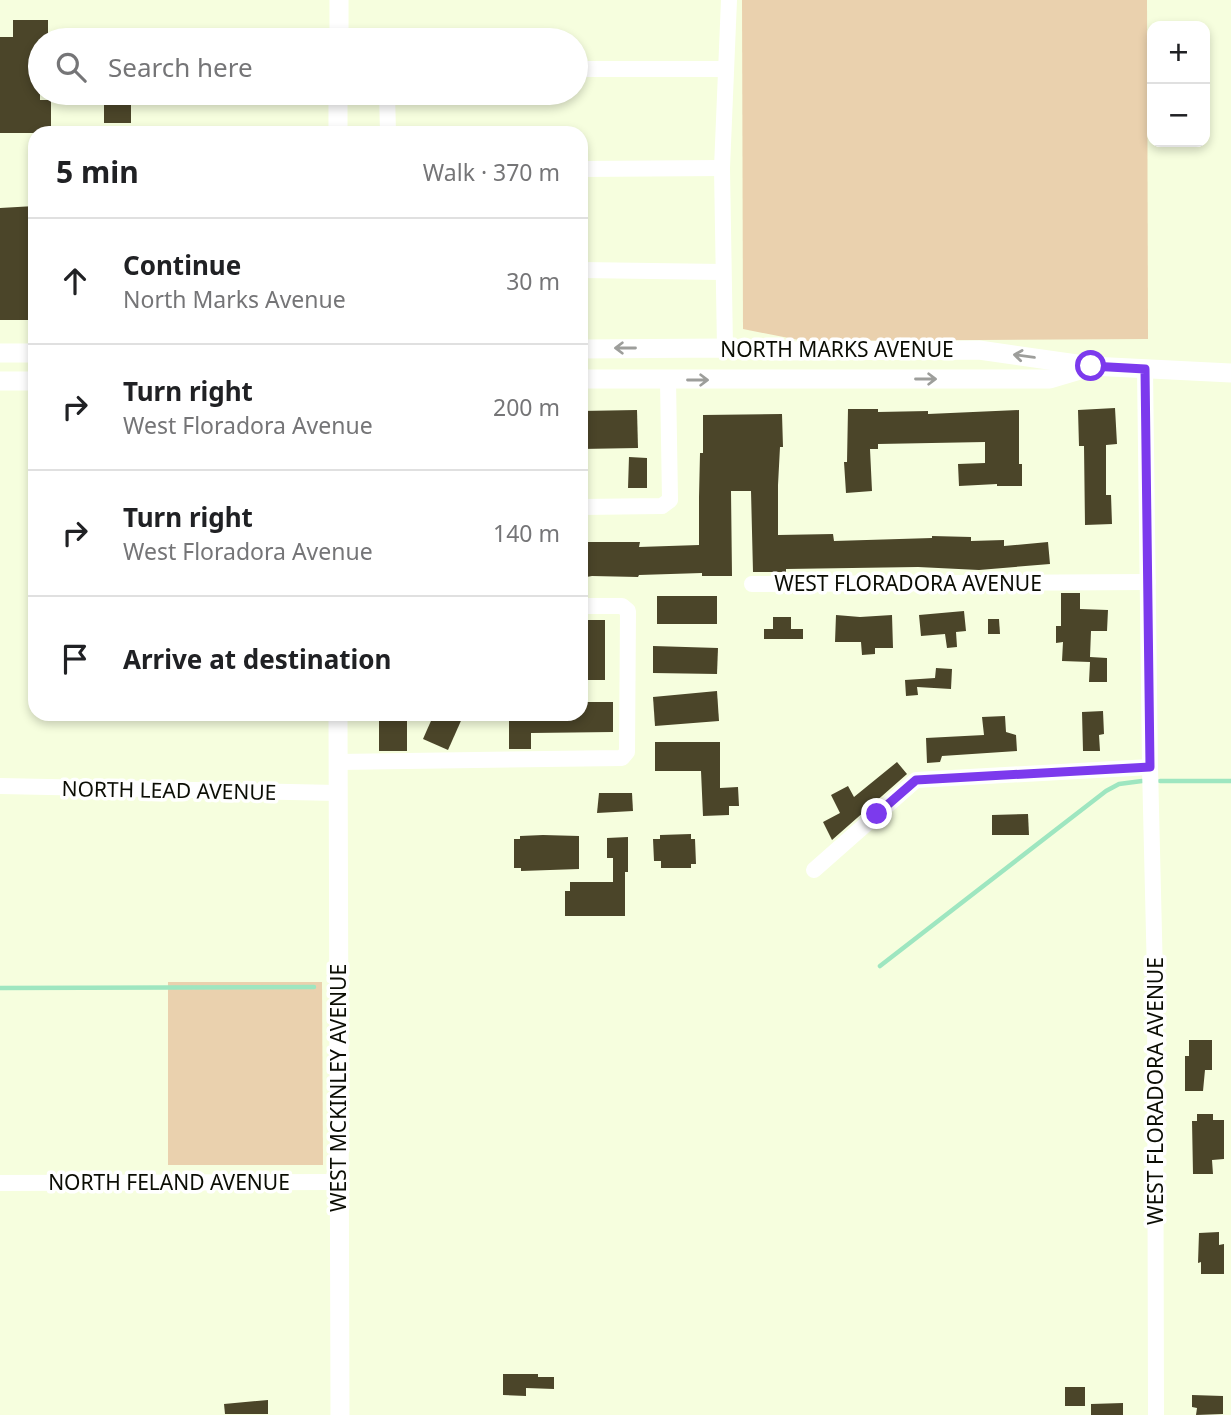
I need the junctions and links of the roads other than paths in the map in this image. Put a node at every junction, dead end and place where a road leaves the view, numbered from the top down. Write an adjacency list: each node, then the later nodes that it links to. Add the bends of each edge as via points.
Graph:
1 (339, 0): 3 (main road)
2 (730, 0): 5 (street)
3 (339, 28)
4 (588, 69): 5 (street)
5 (725, 69): 10 (street)
6 (338, 105): 8 (main road)
7 (387, 105): 9 (street)
8 (338, 126)
9 (388, 126)
10 (722, 167): 11 (street); 13 (street)
11 (588, 169)
12 (588, 270): 13 (street)
13 (723, 272): 14 (street)
14 (725, 348): 15 (main road, NORTH MARKS AVENUE, one-way to 15); 18 (main road, NORTH MARKS AVENUE, one-way to 14, via 979,350)
15 (588, 349)
16 (0, 353): 17 (main road)
17 (28, 353)
18 (1091, 366): 19 (main road, NORTH MARKS AVENUE); 22 (main road, NORTH MARKS AVENUE, one-way to 18, via 1050,379)
19 (1145, 369): 20 (main road, NORTH MARKS AVENUE); 26 (street, WEST FLORADORA AVENUE)
20 (1231, 373)
21 (588, 380): 22 (main road, NORTH MARKS AVENUE)
22 (668, 380): 25 (street, via 670,500 662,506)
23 (0, 381): 24 (main road)
24 (28, 381)
25 (588, 507)
26 (1148, 582): 27 (street, WEST FLORADORA AVENUE); 31 (street, WEST FLORADORA AVENUE)
27 (751, 584)
28 (588, 606): 30 (street, via 622,606 628,611 627,752 622,758)
29 (338, 721): 30 (main road, WEST MCKINLEY AVENUE)
30 (338, 762): 33 (main road, WEST MCKINLEY AVENUE)
31 (1150, 767): 34 (street, via 916,780); 38 (street, WEST FLORADORA AVENUE)
32 (0, 786): 33 (street, NORTH LEAD AVENUE)
33 (338, 793): 35 (main road, WEST MCKINLEY AVENUE)
34 (814, 870)
35 (338, 1182): 36 (street, NORTH FELAND AVENUE); 37 (main road, WEST MCKINLEY AVENUE)
36 (0, 1183)
37 (340, 1415)
38 (1156, 1415)

